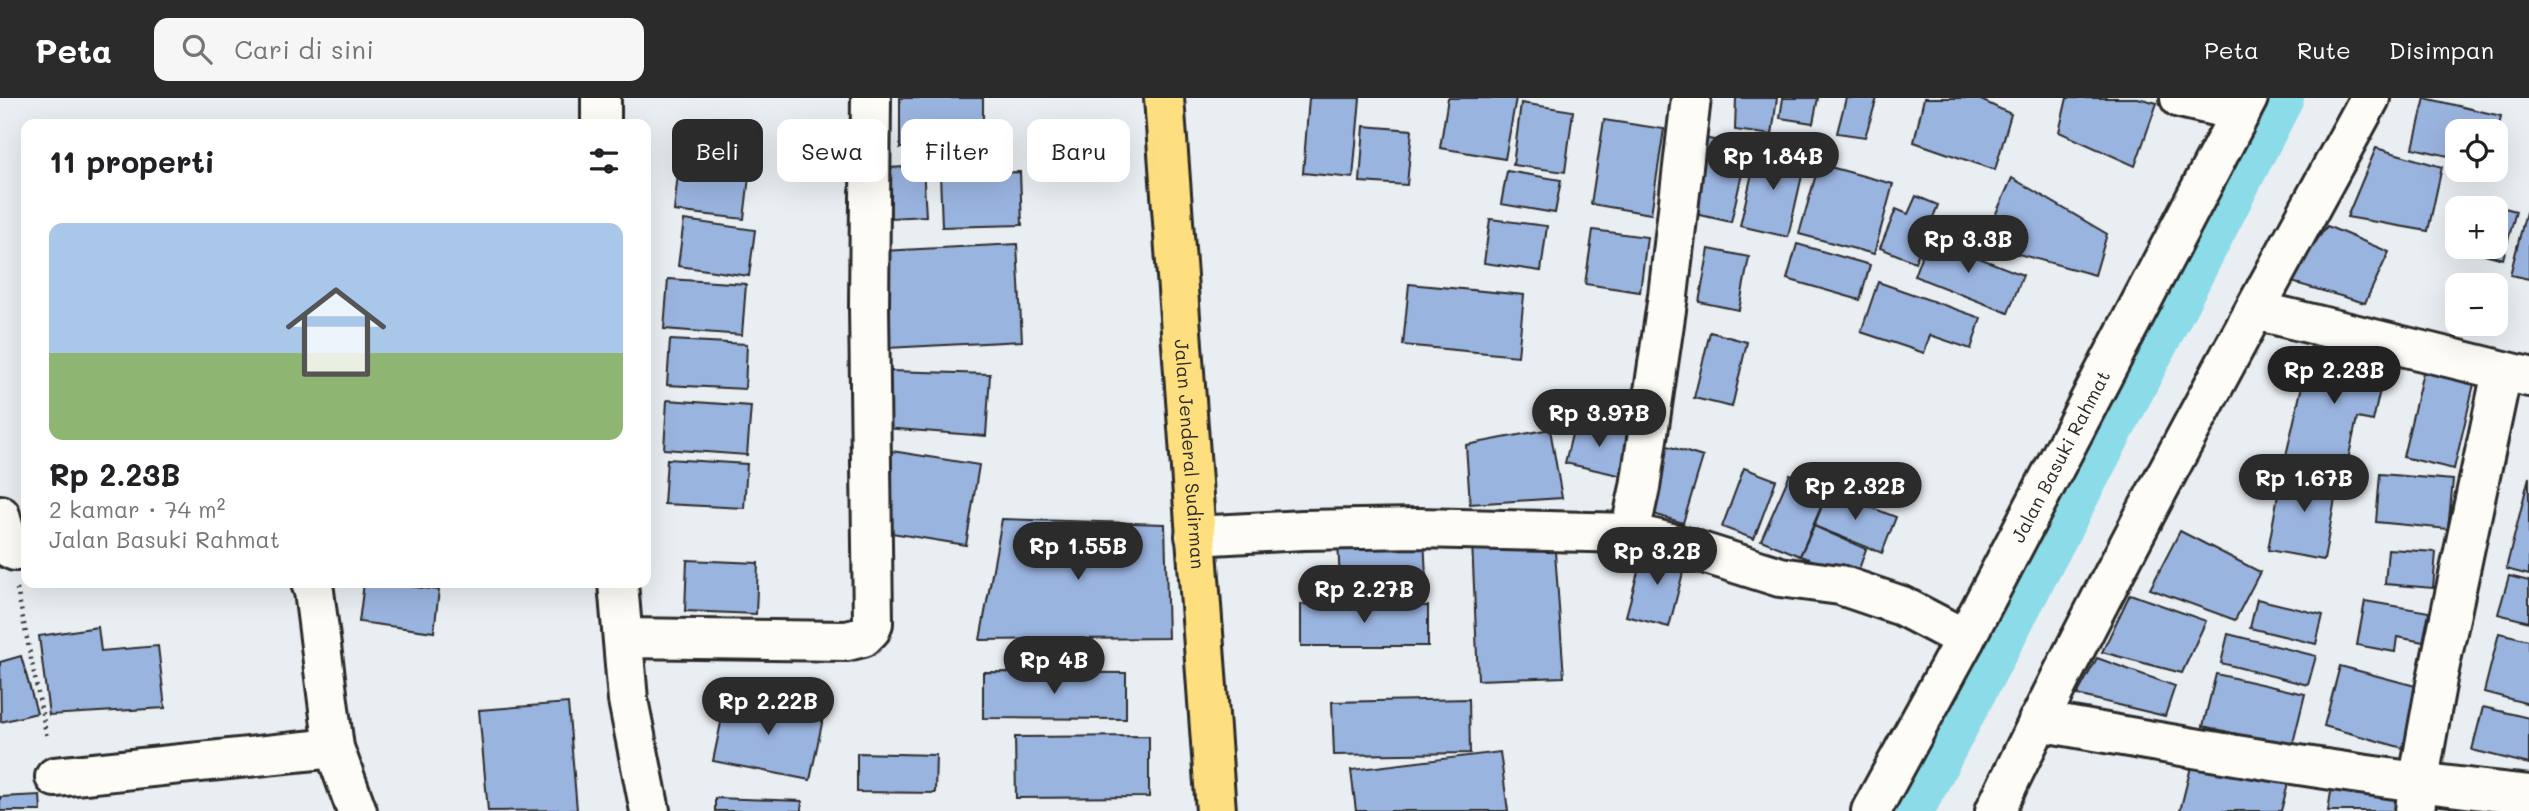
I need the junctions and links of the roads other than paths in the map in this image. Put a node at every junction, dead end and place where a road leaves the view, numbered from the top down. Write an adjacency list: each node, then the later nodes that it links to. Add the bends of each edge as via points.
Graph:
1 (601, 98): 8 (street)
2 (871, 98): 15 (street, via 871,629 847,642)
3 (1164, 98): 12 (highway, Jalan Jenderal Sudirman)
4 (1691, 98): 11 (street, via 1668,296)
5 (2180, 98): 7 (street)
6 (2370, 98): 9 (street)
7 (2244, 105): 16 (street, Jalan Basuki Rahmat)
8 (601, 119)
9 (2255, 310): 10 (street); 17 (street)
10 (2515, 375): 21 (street, via 2437,679)
11 (1630, 533): 12 (street, via 1418,528); 16 (street, via 1780,577 1840,585 1902,606)
12 (1195, 536): 24 (highway, Jalan Jenderal Sudirman)
13 (313, 588): 18 (street)
14 (618, 588): 15 (street)
15 (623, 638): 23 (street, via 628,700)
16 (1965, 639): 25 (street, Jalan Basuki Rahmat)
17 (2038, 721): 21 (street); 26 (street)
18 (334, 748): 19 (street); 22 (street)
19 (55, 777)
20 (2529, 795): 21 (street)
21 (2416, 797)
22 (357, 811)
23 (649, 811)
24 (1216, 811)
25 (1871, 811)
26 (1994, 811)

